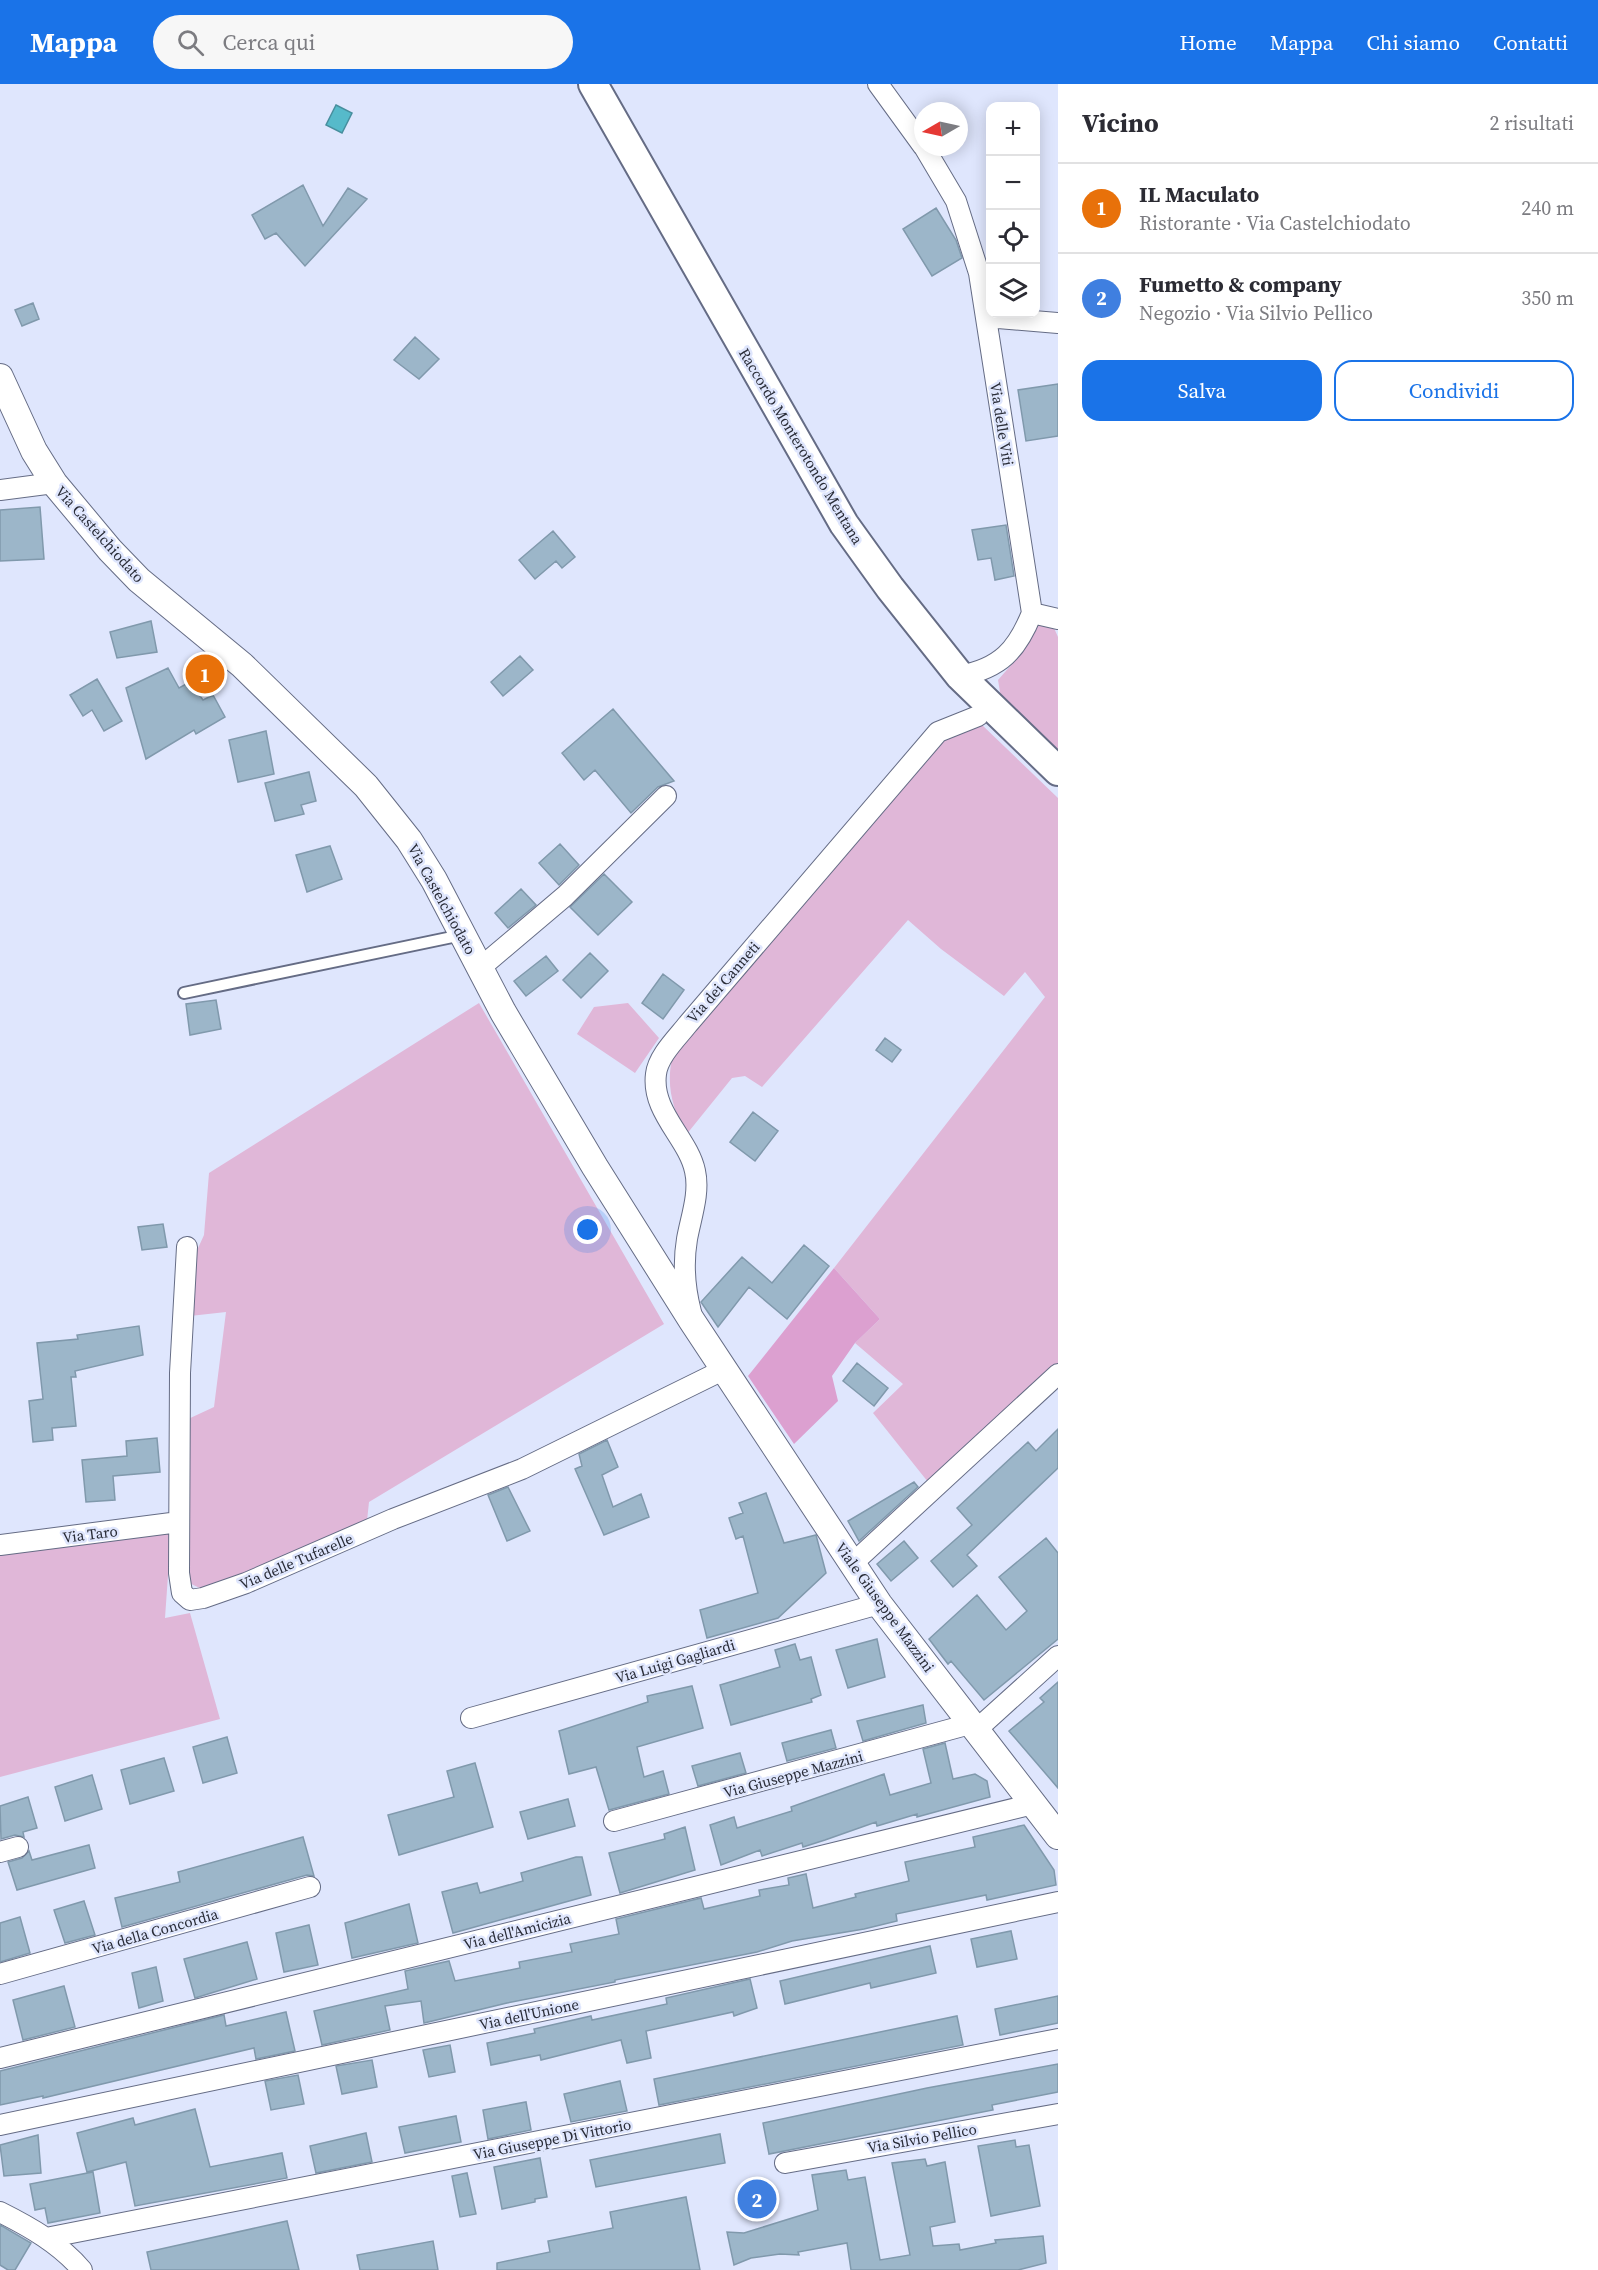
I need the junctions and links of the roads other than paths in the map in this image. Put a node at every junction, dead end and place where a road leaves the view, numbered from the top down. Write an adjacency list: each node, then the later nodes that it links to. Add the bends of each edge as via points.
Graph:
1 (593, 84): 14 (main road, Raccordo Monterotondo Mentana, via 844,524)
2 (878, 84): 3 (street, Via delle Viti)
3 (914, 134)
4 (929, 156): 5 (street, Via delle Viti, via 956,201 966,227)
5 (986, 317)
6 (986, 318): 12 (street, Via delle Viti)
7 (1000, 318): 8 (street)
8 (1058, 322)
9 (0, 377): 10 (street, Via Castelchiodato, via 34,451)
10 (54, 483): 11 (street); 18 (street, Via Castelchiodato, via 139,580 242,665 366,786 418,854)
11 (0, 490)
12 (1032, 613): 13 (street); 14 (street, via 1020,639 1006,656 985,669)
13 (1058, 619)
14 (960, 676): 16 (main road, Raccordo Monterotondo Mentana)
15 (978, 716): 22 (street, Via dei Canneti, via 938,732 688,1024 659,1064 658,1096 696,1176 686,1254)
16 (1058, 771)
17 (666, 796): 19 (street, via 565,896)
18 (462, 934): 19 (street, Via Castelchiodato); 20 (lane)
19 (480, 968): 22 (street, Via Castelchiodato, via 588,1156)
20 (184, 993)
21 (187, 1247): 25 (street, Via delle Tufarelle, via 180,1373)
22 (692, 1321): 23 (street, Via Castelchiodato)
23 (725, 1369): 25 (street, Via delle Tufarelle, via 522,1469 203,1598 190,1600 182,1593); 27 (street, Viale Giuseppe Mazzini)
24 (1058, 1374): 27 (street)
25 (179, 1522): 26 (street, Via Taro)
26 (0, 1545)
27 (852, 1564): 28 (street, Viale Giuseppe Mazzini)
28 (879, 1604): 30 (street, Via Luigi Gagliardi); 31 (street, Viale Giuseppe Mazzini)
29 (1058, 1656): 31 (street)
30 (471, 1718)
31 (973, 1727): 32 (street, Viale Giuseppe Mazzini); 33 (street, Via Giuseppe Mazzini)
32 (1033, 1804): 34 (street, Viale Giuseppe Mazzini); 39 (street, Via dell'Amicizia)
33 (614, 1821)
34 (1056, 1829)
35 (310, 1887): 37 (street, Via della Concordia)
36 (1058, 1902): 41 (street, Via dell'Unione)
37 (0, 1974)
38 (1058, 2039): 44 (street, Via Giuseppe Di Vittorio)
39 (0, 2058)
40 (1058, 2114): 42 (street, Via Silvio Pellico)
41 (0, 2125)
42 (785, 2163)
43 (0, 2212): 44 (street)
44 (46, 2238): 45 (street)
45 (82, 2270)

